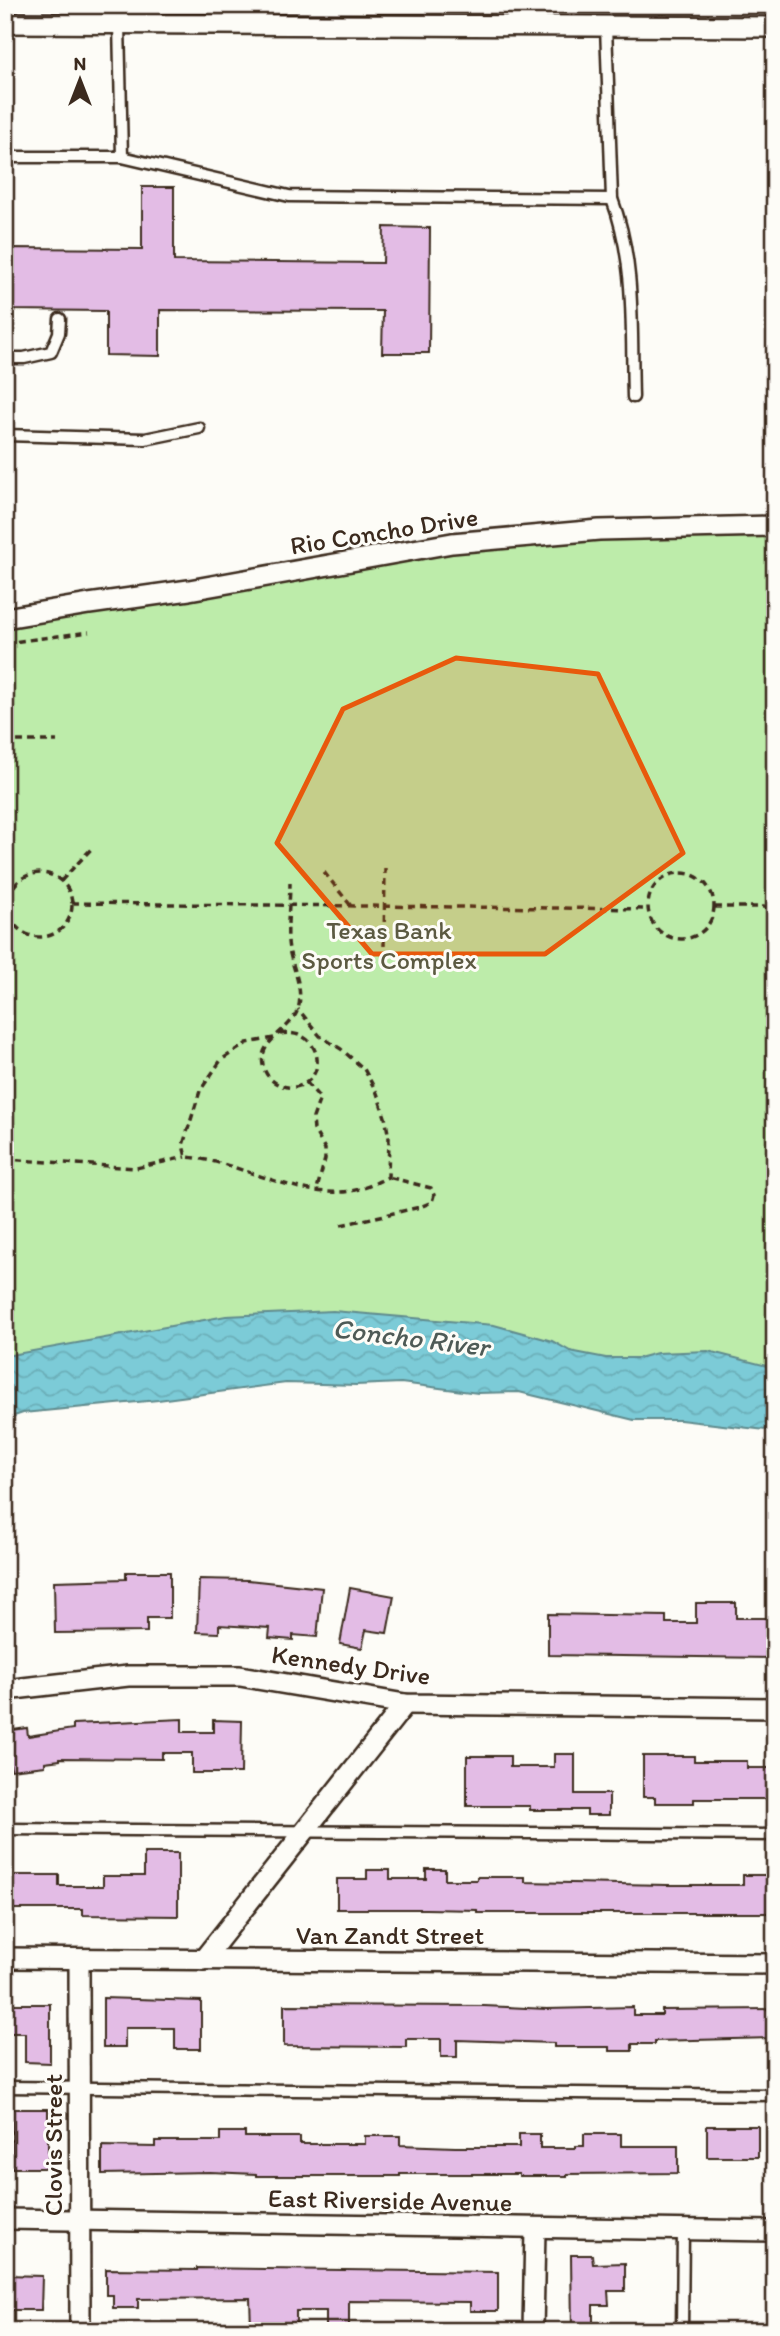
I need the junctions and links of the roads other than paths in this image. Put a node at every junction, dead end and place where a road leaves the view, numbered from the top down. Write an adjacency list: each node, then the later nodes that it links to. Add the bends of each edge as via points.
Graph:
1 (5, 23): 2 (street)
2 (119, 24): 3 (street); 6 (lane)
3 (606, 26): 4 (street); 7 (lane)
4 (775, 27)
5 (5, 157): 6 (lane)
6 (122, 157): 7 (lane, via 289,196)
7 (612, 199): 10 (lane, via 630,272)
8 (61, 319): 9 (lane, via 51,352)
9 (5, 358)
10 (633, 397)
11 (200, 428): 12 (lane, via 145,439)
12 (5, 435)
13 (775, 526): 14 (street, Rio Concho Drive, via 599,530 452,543)
14 (5, 618)
15 (5, 1690): 16 (street, Kennedy Drive, via 128,1676 240,1676)
16 (405, 1704): 17 (street, Kennedy Drive); 19 (street)
17 (775, 1708)
18 (5, 1829): 19 (lane)
19 (304, 1831): 20 (lane); 23 (street)
20 (775, 1835)
21 (5, 1958): 22 (street, Van Zandt Street)
22 (79, 1959): 23 (street, Van Zandt Street); 26 (street, Clovis Street)
23 (203, 1960): 24 (street, Van Zandt Street)
24 (775, 1964)
25 (5, 2087): 26 (lane)
26 (79, 2088): 27 (lane); 29 (street, Clovis Street)
27 (775, 2095)
28 (5, 2219): 29 (street, East Riverside Avenue)
29 (80, 2220): 30 (street, East Riverside Avenue); 33 (street, Clovis Street)
30 (534, 2229): 31 (street, East Riverside Avenue); 34 (street)
31 (682, 2230): 32 (street, East Riverside Avenue); 35 (lane)
32 (775, 2231)
33 (80, 2331)
34 (533, 2331)
35 (682, 2331)

